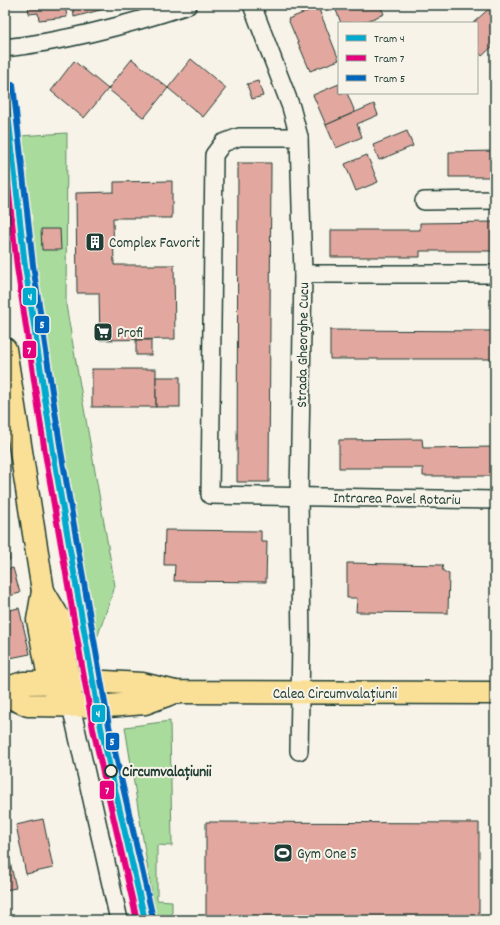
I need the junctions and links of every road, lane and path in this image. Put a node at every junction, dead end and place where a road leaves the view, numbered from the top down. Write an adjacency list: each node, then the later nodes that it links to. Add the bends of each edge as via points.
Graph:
1 (188, 5): 3 (street, via 126,25 60,40)
2 (252, 5): 4 (street, Strada Gheorghe Cucu, via 291,107)
3 (5, 48)
4 (299, 137): 7 (street, Strada Gheorghe Cucu); 10 (street, Intrarea Pavel Rotariu, via 239,137 223,143 214,155 210,495)
5 (495, 200): 6 (street)
6 (424, 201)
7 (303, 274): 8 (street); 10 (street, Strada Gheorghe Cucu)
8 (495, 274)
9 (5, 349): 12 (main road, via 43,591 38,620)
10 (299, 497): 11 (street, Intrarea Pavel Rotariu); 15 (street, Strada Gheorghe Cucu)
11 (495, 500)
12 (60, 683): 13 (main road, Calea Circumvalațiunii, via 23,683); 14 (main road, Calea Circumvalațiunii, via 142,684); 18 (main road)
13 (5, 689)
14 (175, 692): 15 (main road, Calea Circumvalațiunii); 19 (main road, Calea Circumvalațiunii, via 145,703)
15 (299, 693): 16 (main road, Calea Circumvalațiunii); 20 (street, Strada Gheorghe Cucu)
16 (495, 693)
17 (5, 695): 18 (main road, Calea Circumvalațiunii, via 28,704)
18 (71, 706): 19 (main road, Calea Circumvalațiunii); 21 (street)
19 (98, 706): 22 (street)
20 (299, 751)
21 (119, 920)
22 (145, 920)

